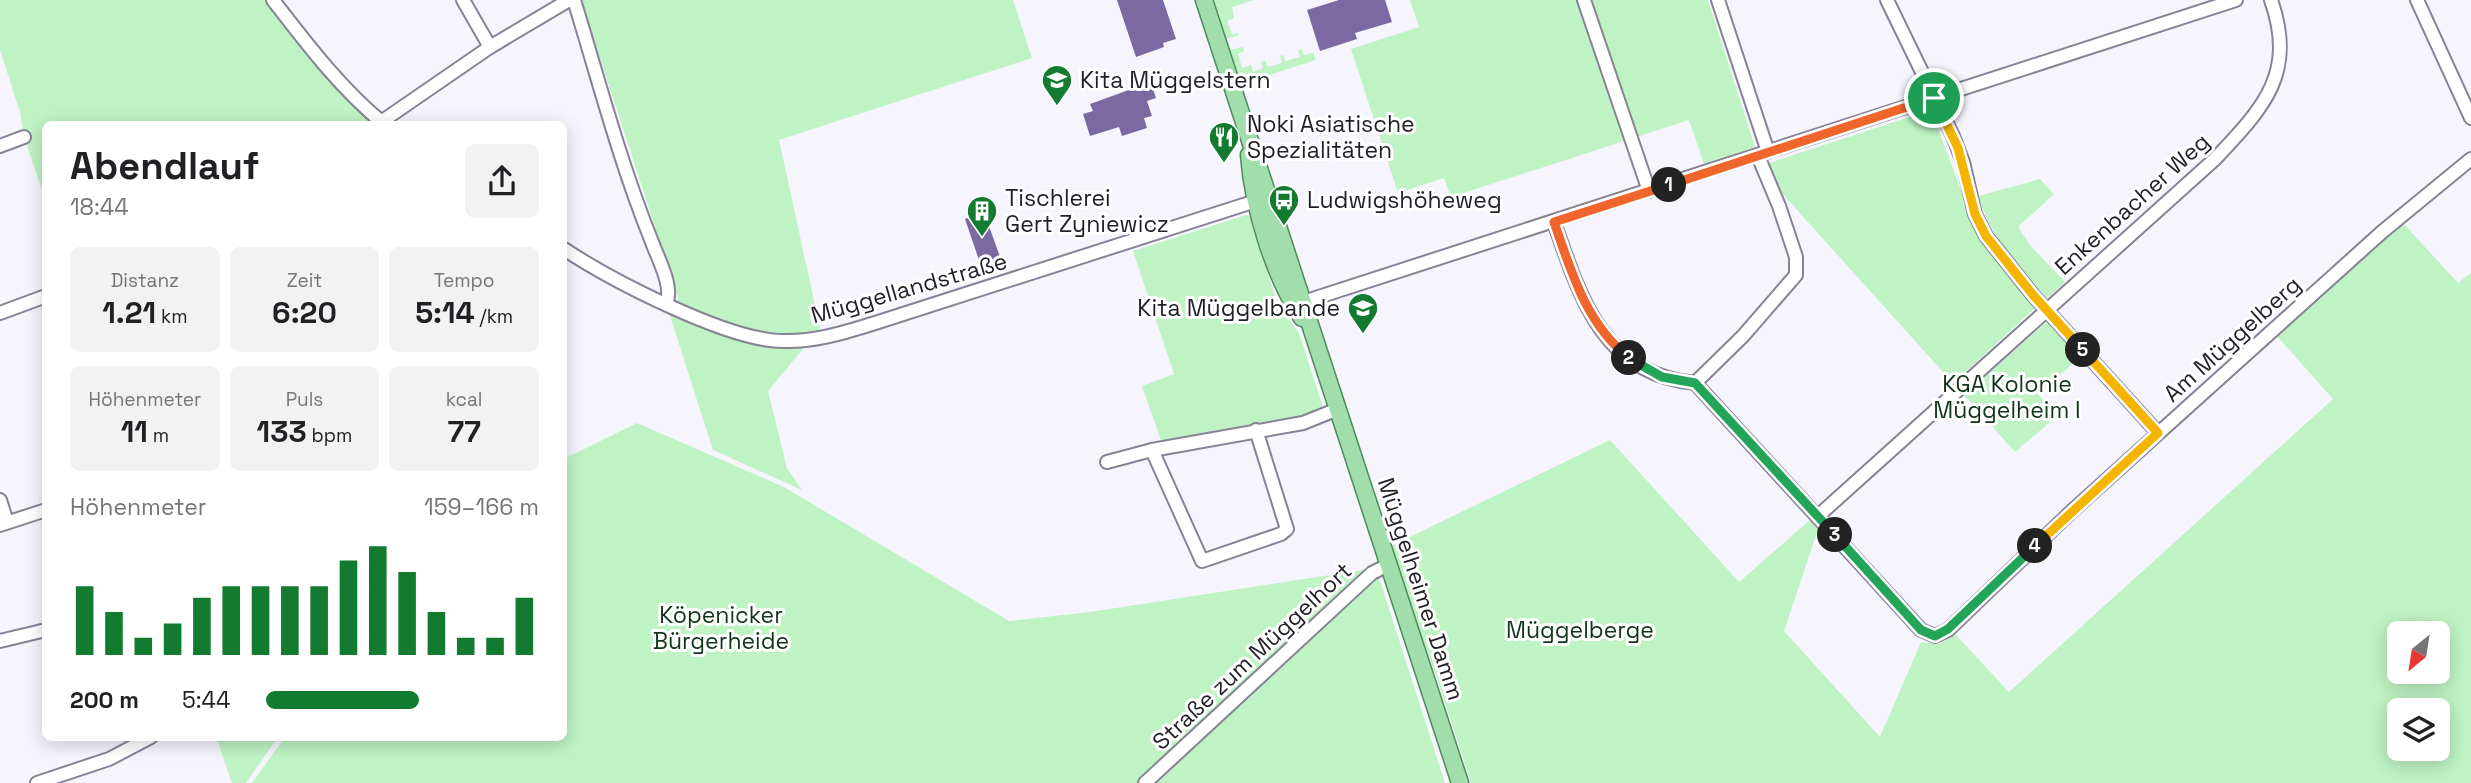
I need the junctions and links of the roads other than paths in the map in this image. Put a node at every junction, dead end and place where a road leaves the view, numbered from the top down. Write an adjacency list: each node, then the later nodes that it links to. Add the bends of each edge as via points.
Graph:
1 (273, 0): 14 (street, via 333,74)
2 (463, 0): 11 (street)
3 (571, 0): 11 (street); 25 (street, via 665,279 670,297)
4 (1204, 0): 21 (main road, Müggelheimer Damm, via 1248,138)
5 (1584, 0): 20 (street)
6 (1718, 0): 18 (street)
7 (1887, 0): 12 (street)
8 (2236, 0): 12 (street)
9 (2271, 0): 27 (street, Enkenbacher Weg, via 2281,41 2280,65 2275,82 2252,117 2215,159)
10 (2417, 0): 13 (street)
11 (490, 47): 15 (street)
12 (1934, 98): 18 (street); 27 (street, via 1958,148 1979,224)
13 (2471, 118)
14 (380, 121)
15 (385, 121)
16 (24, 137): 17 (street)
17 (0, 146)
18 (1763, 154): 20 (street); 29 (street, via 1796,257 1796,275)
19 (2471, 159): 32 (street, Am Müggelberg, via 2382,232)
20 (1649, 191): 22 (street)
21 (1262, 199): 25 (street, Müggellandstraße, via 829,337 761,339); 26 (main road, Müggelheimer Damm)
22 (1554, 222): 26 (street); 29 (street, via 1583,302 1611,340 1648,371)
23 (567, 255): 25 (street, Müggellandstraße)
24 (42, 297): 28 (street)
25 (666, 304)
26 (1298, 304): 30 (main road, Müggelheimer Damm, via 1314,336)
27 (2047, 310): 32 (street); 37 (street, Enkenbacher Weg)
28 (0, 313)
29 (1695, 383): 37 (street)
30 (1338, 409): 31 (street, via 1303,423); 39 (main road, Müggelheimer Damm)
31 (1256, 429): 33 (street); 33 (street, via 1287,529 1202,561)
32 (2158, 433): 37 (street, Am Müggelberg, via 1938,635 1921,630)
33 (1152, 450): 34 (street)
34 (1107, 462)
35 (0, 500): 38 (street)
36 (42, 511): 38 (street)
37 (1818, 516)
38 (4, 524)
39 (1390, 564): 44 (street, Straße zum Müggelhort, via 1372,573); 45 (main road, Müggelheimer Damm)
40 (42, 631): 41 (street)
41 (0, 641)
42 (144, 741): 43 (street, via 121,754)
43 (37, 783)
44 (1146, 783)
45 (1460, 783)

